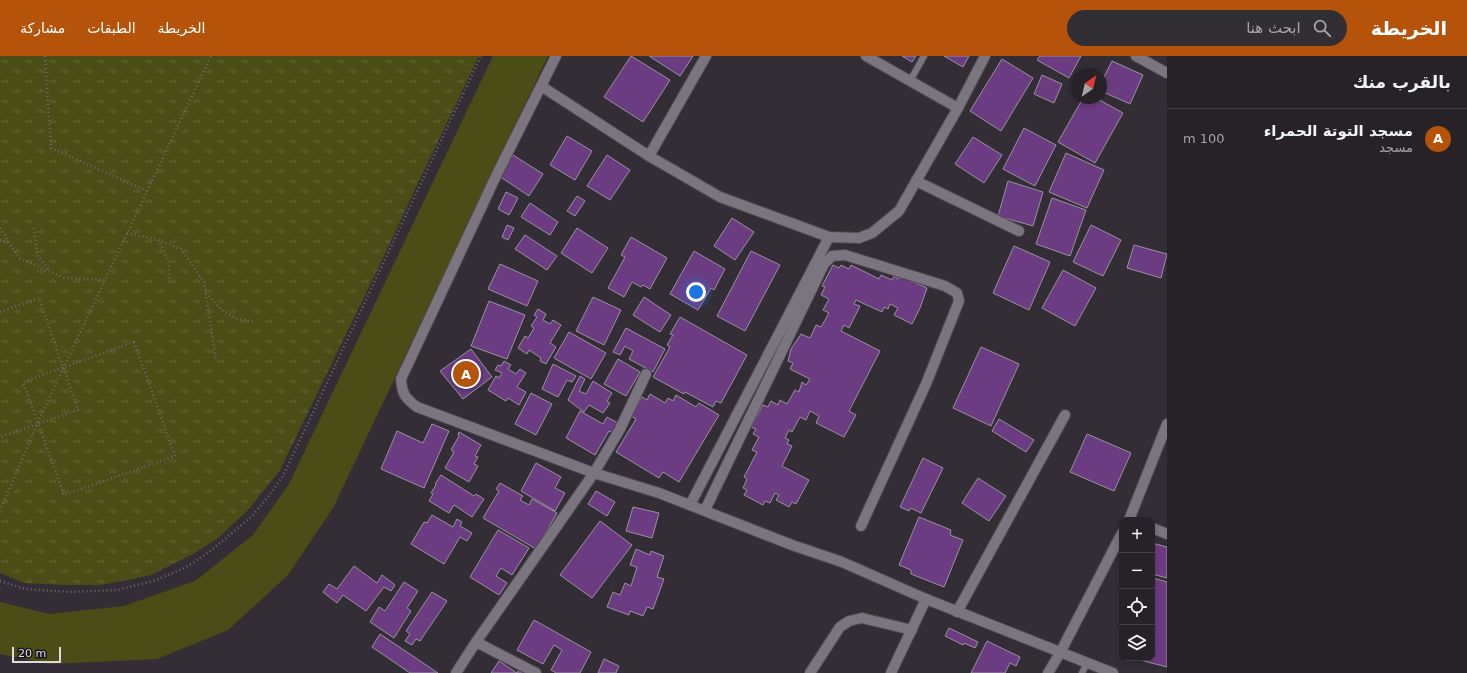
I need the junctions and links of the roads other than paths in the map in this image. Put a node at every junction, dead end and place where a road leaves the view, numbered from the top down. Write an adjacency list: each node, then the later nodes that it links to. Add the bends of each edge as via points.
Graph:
1 (556, 56): 9 (street)
2 (706, 56): 11 (street)
3 (866, 56): 8 (street)
4 (924, 56): 8 (lane)
5 (985, 56): 10 (street)
6 (1136, 56): 7 (street)
7 (1167, 73)
8 (910, 81): 10 (street)
9 (541, 86): 11 (street); 18 (street, via 401,379 402,389 405,396 417,407)
10 (958, 108): 12 (street)
11 (649, 156): 14 (street, via 720,197)
12 (916, 181): 13 (street); 14 (street, via 899,211 872,234 859,238)
13 (1019, 231)
14 (829, 237): 19 (street)
15 (646, 374): 18 (street, via 620,429)
16 (1065, 415): 27 (street)
17 (1167, 424): 21 (street)
18 (594, 474): 19 (street); 29 (street)
19 (690, 505): 20 (street)
20 (705, 510): 22 (street, via 824,264 832,256 845,255 945,286 957,293 959,301 926,384); 26 (street, via 842,562)
21 (1131, 517)
22 (860, 526)
23 (1155, 529): 24 (street)
24 (1167, 534)
25 (1119, 539): 30 (street)
26 (926, 599): 27 (street); 28 (street)
27 (957, 612): 30 (street)
28 (912, 630): 34 (street, via 862,618 849,621 840,628); 35 (street)
29 (476, 642): 32 (street); 33 (street)
30 (1060, 653): 31 (street); 36 (street)
31 (1087, 663): 37 (lane); 38 (street)
32 (456, 673)
33 (536, 673)
34 (810, 673)
35 (891, 673)
36 (1048, 673)
37 (1082, 673)
38 (1113, 673)

